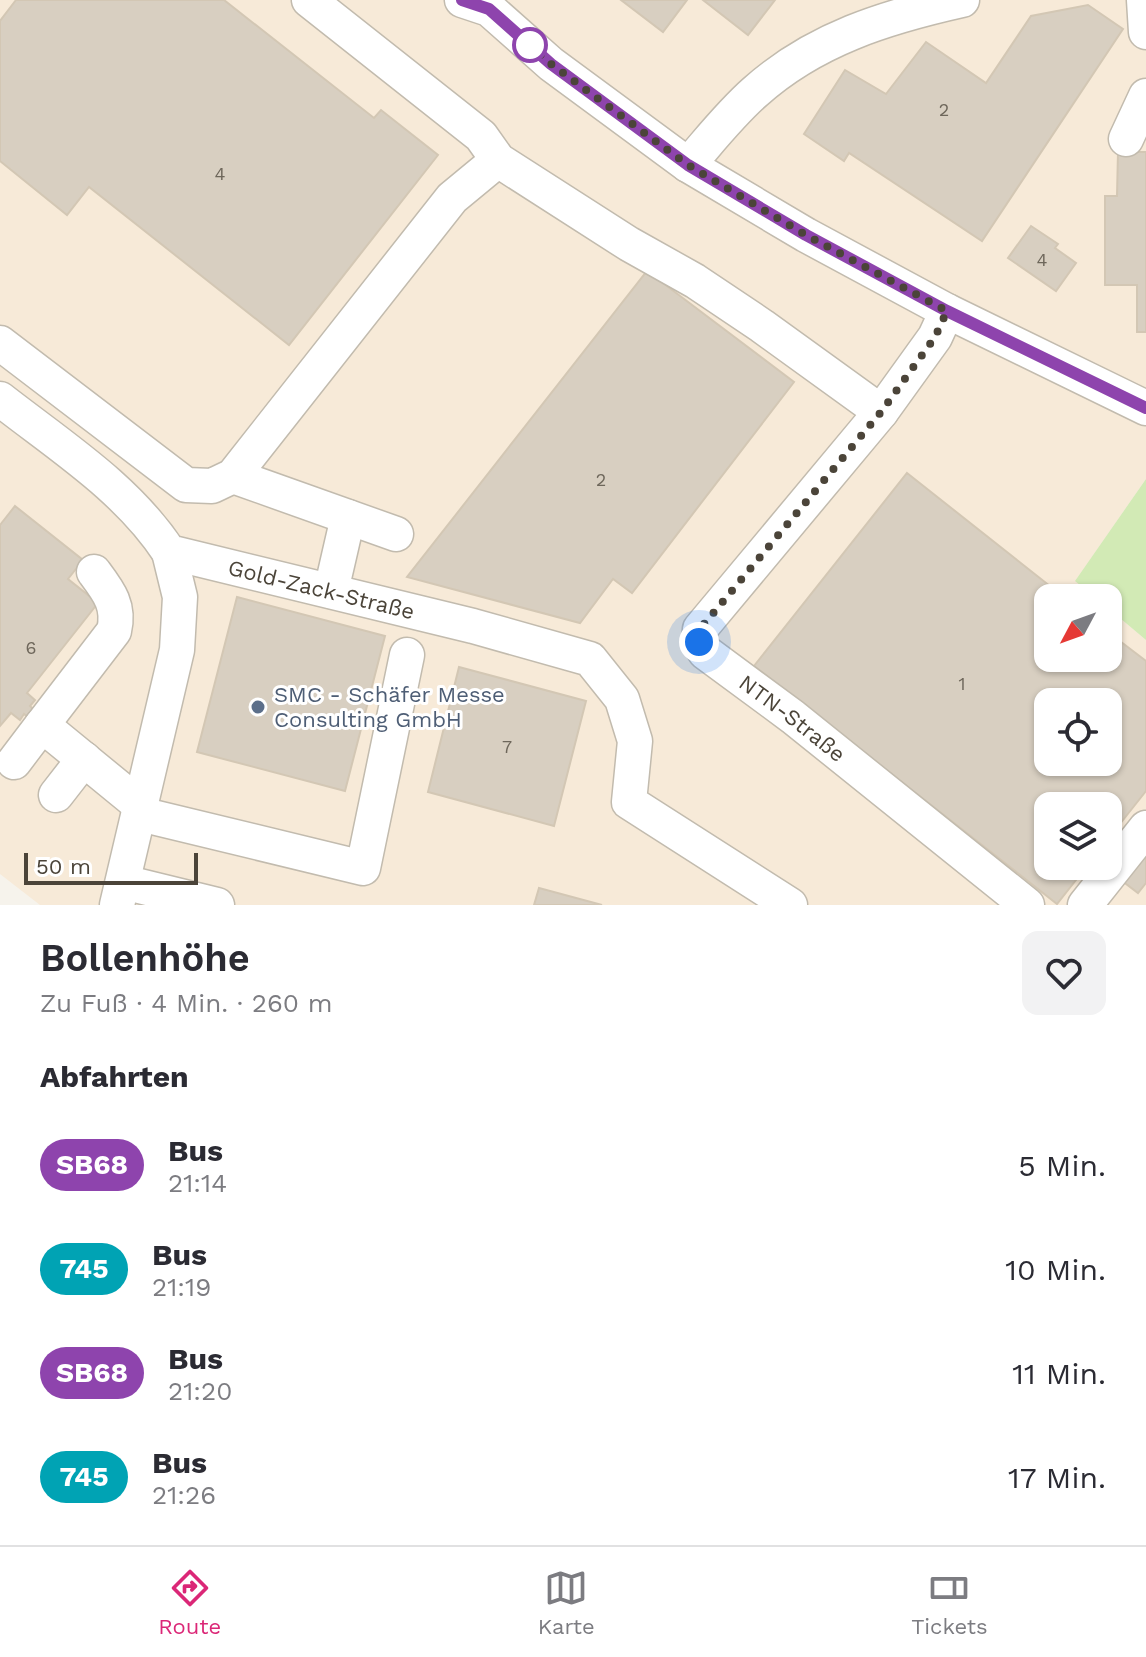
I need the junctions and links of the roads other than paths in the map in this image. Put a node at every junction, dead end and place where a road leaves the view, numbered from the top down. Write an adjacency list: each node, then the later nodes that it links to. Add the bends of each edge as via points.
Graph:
1 (309, 0): 9 (street, via 481,136)
2 (962, 0): 5 (street)
3 (1144, 0): 6 (street)
4 (479, 3): 10 (street, via 551,64)
5 (869, 11): 10 (street, via 843,35 775,76 739,107)
6 (1146, 32)
7 (1146, 96): 8 (street)
8 (1126, 139)
9 (498, 160): 15 (street, via 695,281); 16 (street, via 452,198)
10 (688, 165): 11 (street)
11 (947, 311): 14 (street); 15 (street, NTN-Straße, via 935,337)
12 (0, 343): 16 (street, via 186,485 212,486)
13 (0, 399): 19 (street, via 128,499)
14 (1146, 408)
15 (881, 412): 32 (street, NTN-Straße, via 700,629 699,642 705,652)
16 (233, 476): 17 (street)
17 (348, 517): 18 (street); 21 (street)
18 (396, 534)
19 (169, 552): 21 (street, Gold-Zack-Straße); 27 (street, via 180,597 177,650)
20 (94, 572): 23 (street, via 113,597 114,631)
21 (331, 591): 31 (street, Gold-Zack-Straße, via 590,659 622,699 635,741 629,802)
22 (407, 655): 27 (street, via 363,868)
23 (42, 725): 24 (street); 25 (street)
24 (84, 759): 26 (street); 27 (street)
25 (14, 762)
26 (56, 795)
27 (139, 817): 29 (street)
28 (1146, 828): 33 (street)
29 (120, 893): 30 (street)
30 (217, 905)
31 (790, 905)
32 (1027, 905)
33 (1085, 905)

